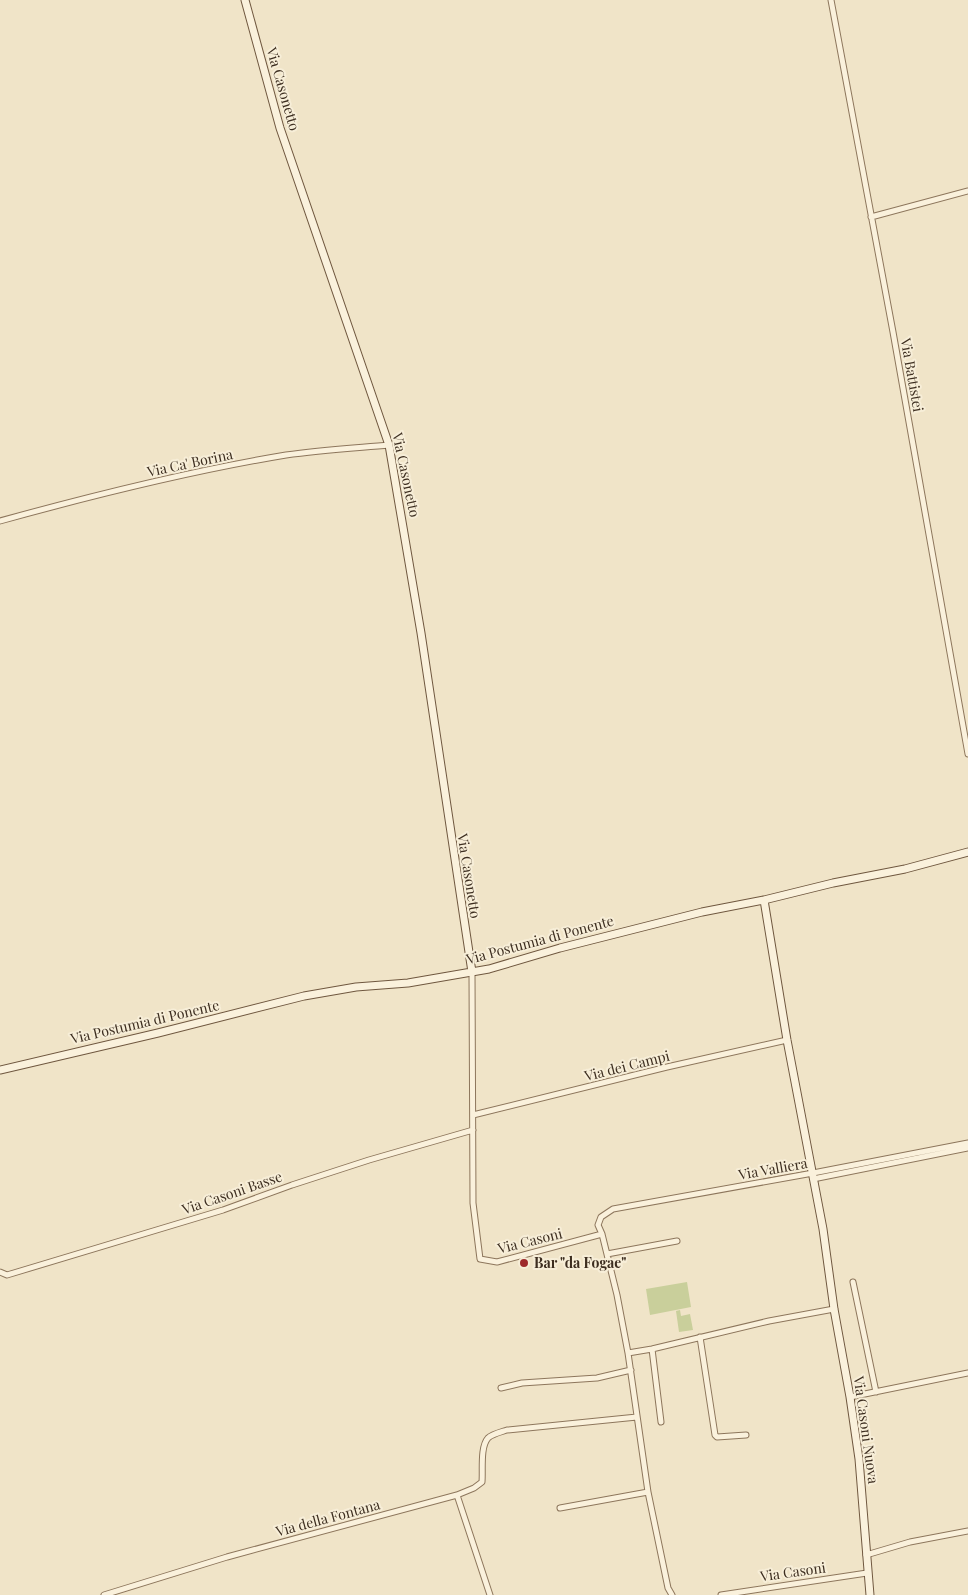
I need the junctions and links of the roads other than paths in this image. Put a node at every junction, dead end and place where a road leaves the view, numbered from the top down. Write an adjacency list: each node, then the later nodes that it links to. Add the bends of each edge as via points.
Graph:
1 (245, 0): 5 (main road, Via Casonetto, via 280,128)
2 (831, 0): 4 (street, Via Battistei)
3 (968, 191): 4 (street)
4 (871, 217): 7 (street, Via Battistei)
5 (389, 445): 6 (street, Via Ca' Borina, via 288,455 216,469 109,492); 10 (main road, Via Casonetto)
6 (0, 521)
7 (968, 754)
8 (968, 852): 9 (main road, Via Postumia di Ponente)
9 (764, 900): 10 (main road, Via Postumia di Ponente, via 702,912); 11 (main road, Via Casoni Nuova)
10 (472, 972): 12 (main road, Via Postumia di Ponente, via 313,994); 13 (street)
11 (788, 1040): 13 (street, Via dei Campi); 18 (main road, Via Casoni Nuova)
12 (0, 1070)
13 (473, 1115): 14 (street)
14 (473, 1130): 19 (street, Via Casoni, via 473,1203 480,1259 497,1262); 22 (street, Via Casoni Basse, via 369,1160 71,1257 8,1275)
15 (968, 1143): 17 (street, Via Valliera)
16 (968, 1148): 17 (street, Via Valliera)
17 (928, 1154): 18 (street, Via Valliera)
18 (813, 1176): 19 (street, Via Valliera, via 613,1209 601,1217 598,1225); 24 (main road, Via Casoni Nuova)
19 (602, 1234): 21 (street)
20 (676, 1241): 21 (street)
21 (607, 1254): 27 (street)
22 (0, 1272)
23 (853, 1282): 31 (street)
24 (834, 1309): 25 (street); 32 (main road, Via Casoni Nuova)
25 (700, 1337): 26 (street); 35 (street, via 715,1435)
26 (652, 1349): 27 (street); 34 (street)
27 (628, 1354): 28 (street)
28 (631, 1370): 30 (street, via 597,1378 522,1383); 33 (street)
29 (968, 1373): 31 (street)
30 (501, 1388)
31 (876, 1392): 32 (street)
32 (850, 1397): 40 (main road, Via Casoni Nuova)
33 (637, 1417): 36 (street); 37 (street, via 507,1430 489,1437 483,1447 482,1482)
34 (661, 1422)
35 (746, 1435)
36 (648, 1492): 38 (street); 44 (street)
37 (457, 1495): 42 (street, Via della Fontana, via 226,1557); 43 (street)
38 (560, 1508)
39 (968, 1531): 40 (street)
40 (866, 1554): 41 (main road, Via Casoni Nuova)
41 (867, 1573): 45 (street, Via Casoni); 46 (main road, Via Casoni Nuova)
42 (104, 1595)
43 (490, 1595)
44 (672, 1595)
45 (721, 1595)
46 (870, 1595)

